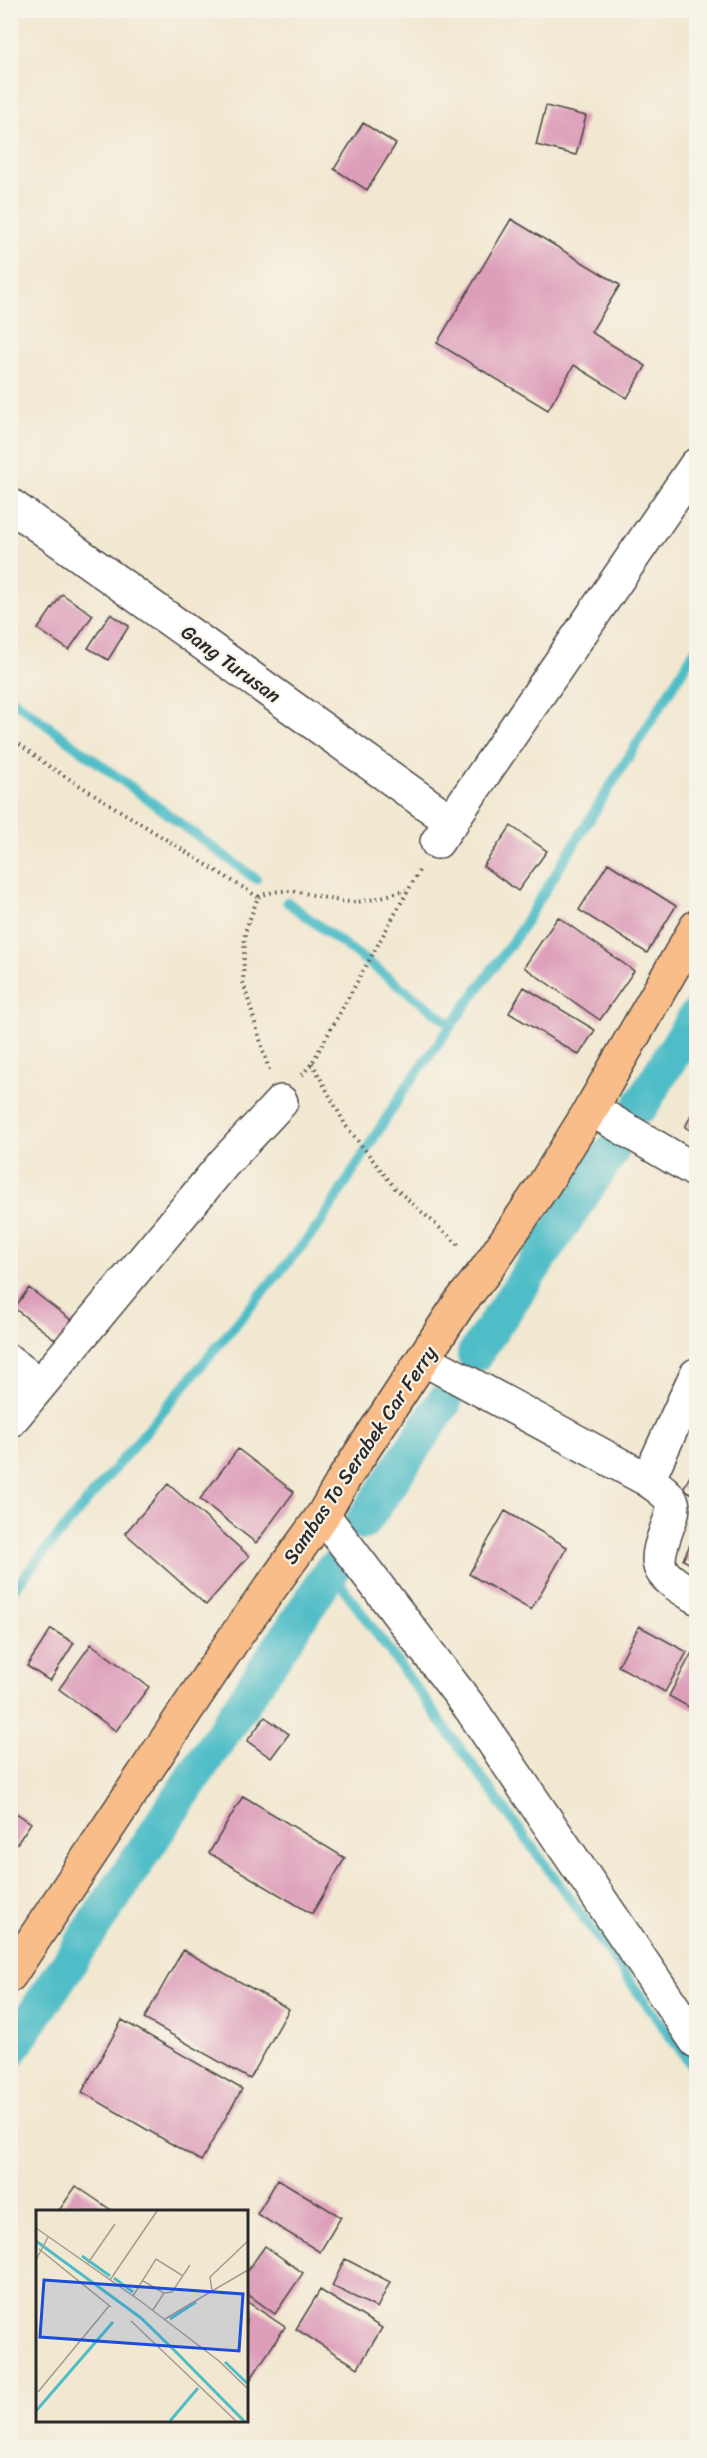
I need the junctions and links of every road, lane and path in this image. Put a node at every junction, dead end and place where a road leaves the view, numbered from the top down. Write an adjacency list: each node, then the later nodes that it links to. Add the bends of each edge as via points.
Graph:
1 (696, 465): 4 (street)
2 (10, 505): 4 (street, Gang Turusan)
3 (10, 737): 6 (path, via 47,765)
4 (444, 832): 5 (path)
5 (406, 890): 6 (path, via 355,902 296,891 273,891); 11 (path, via 312,1063 346,1126 395,1188)
6 (258, 897): 8 (path, via 245,932 243,982)
7 (696, 927): 9 (highway, Sambas To Serabek Car Ferry)
8 (281, 1102): 15 (street, via 224,1163)
9 (591, 1109): 10 (street); 11 (highway, Sambas To Serabek Car Ferry)
10 (696, 1171)
11 (486, 1270): 12 (highway, Sambas To Serabek Car Ferry)
12 (424, 1359): 17 (street); 18 (highway, Sambas To Serabek Car Ferry)
13 (10, 1362): 15 (street)
14 (696, 1376): 17 (street)
15 (40, 1385): 16 (street)
16 (10, 1421)
17 (648, 1480): 19 (street, via 671,1500 673,1508 659,1547 660,1568 668,1580)
18 (323, 1515): 20 (highway, Sambas To Serabek Car Ferry, via 228,1647); 21 (street, via 471,1709)
19 (696, 1597)
20 (10, 1975)
21 (696, 2040)

